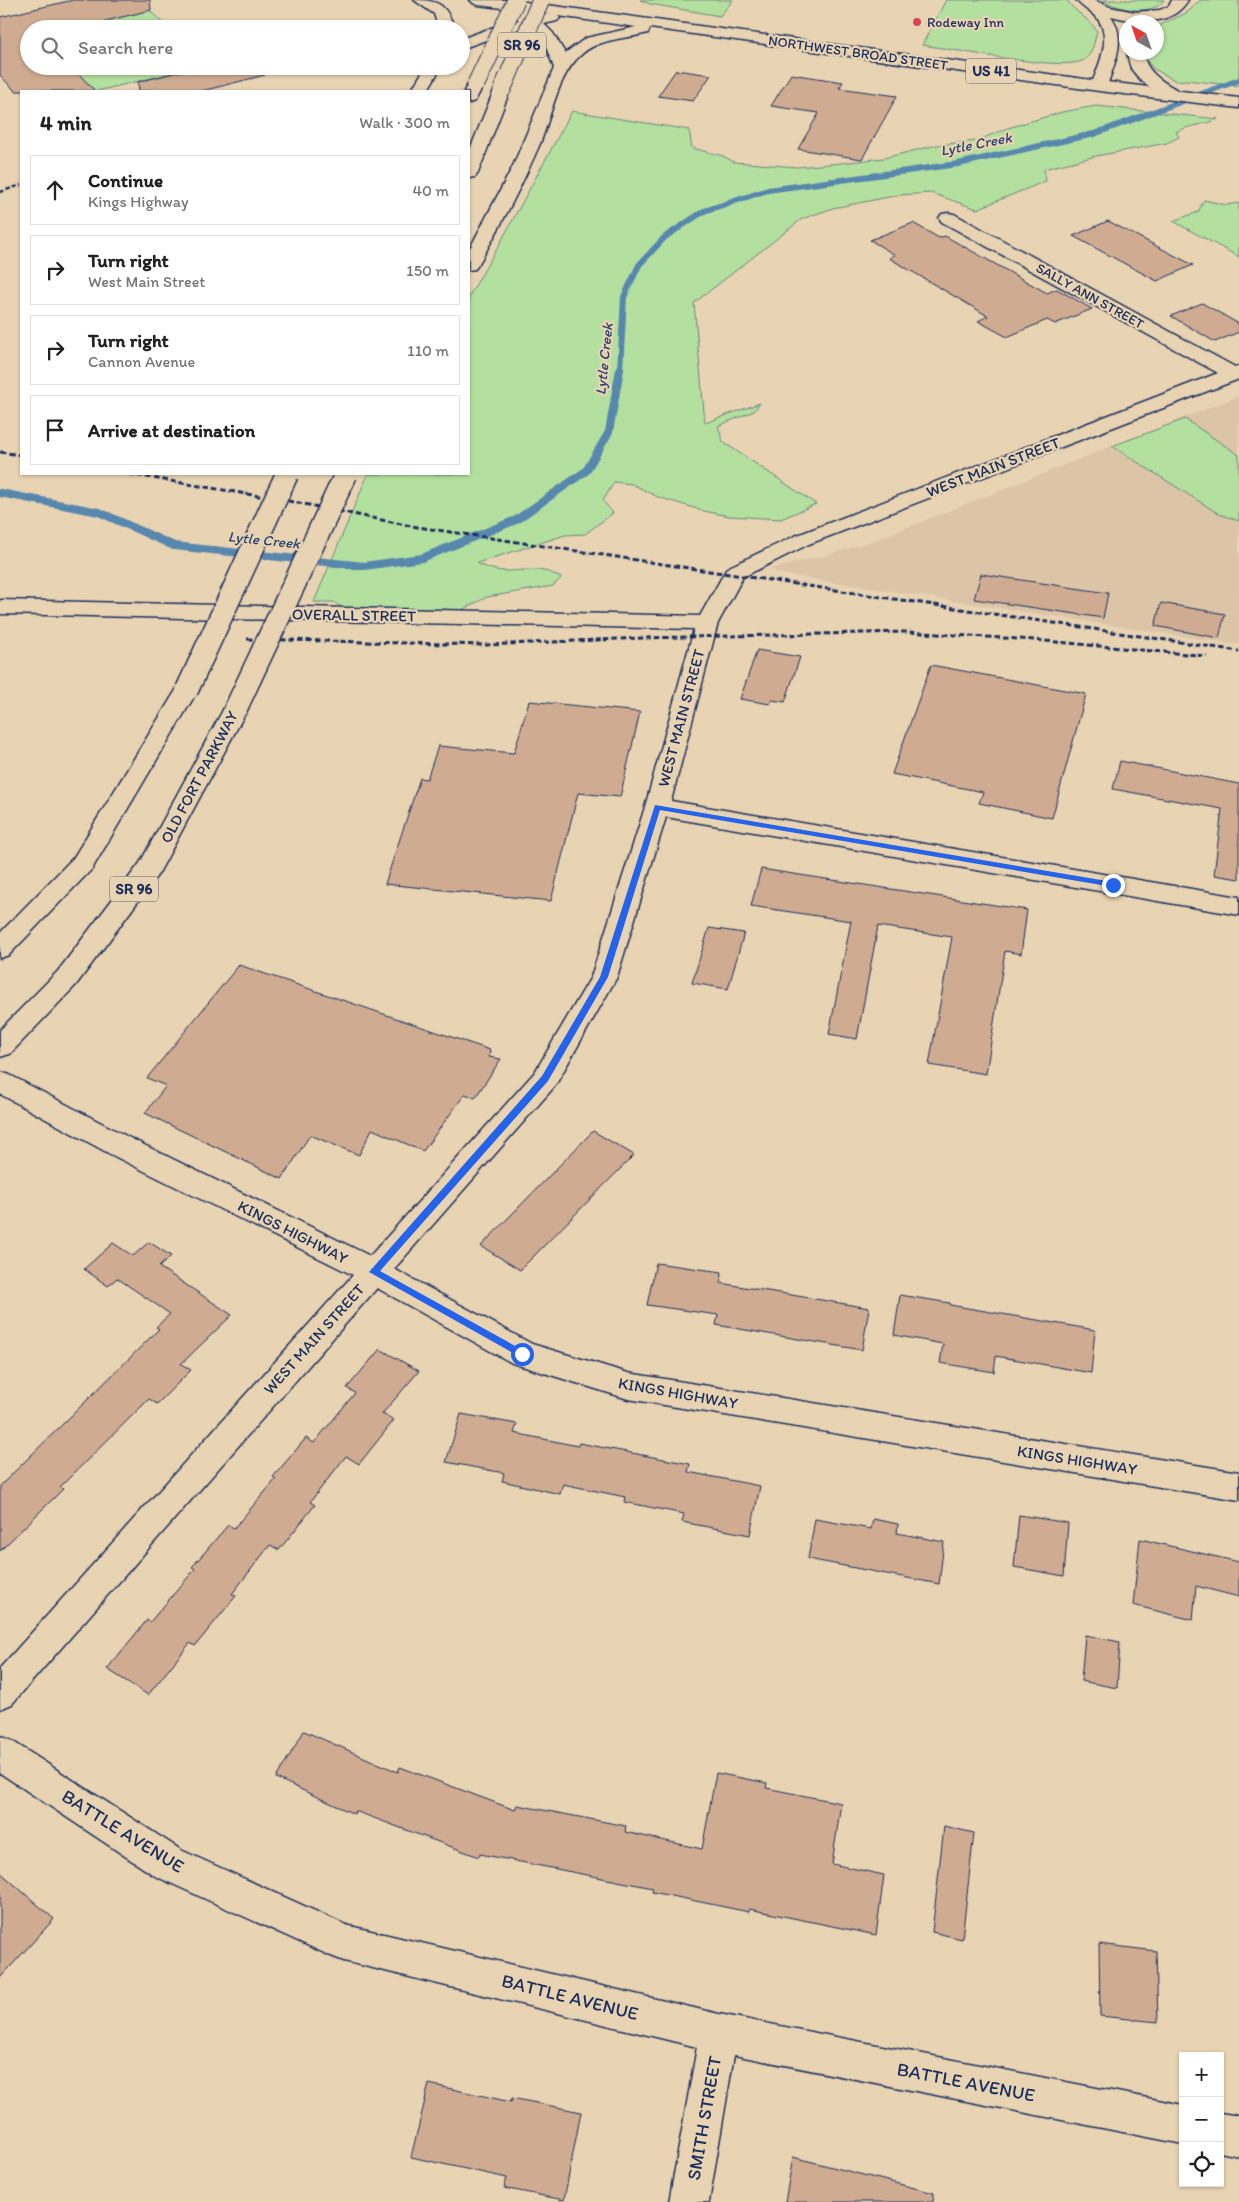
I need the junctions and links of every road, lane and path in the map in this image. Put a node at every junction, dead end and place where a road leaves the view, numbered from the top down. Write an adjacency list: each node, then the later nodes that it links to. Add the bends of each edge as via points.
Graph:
1 (422, 0): 13 (street, via 441,12)
2 (478, 0): 7 (street, NORTHWEST BROAD STREET / US 41)
3 (516, 0): 22 (street, SR 96, bridge)
4 (528, 0): 7 (street); 10 (street)
5 (541, 0): 25 (street, SR 96, bridge)
6 (1180, 0): 12 (street, via 1174,9)
7 (494, 2): 10 (street, NORTHWEST BROAD STREET / US 41); 14 (street)
8 (1088, 3): 11 (street); 20 (street, via 1104,15 1112,28 1112,42)
9 (625, 4): 15 (street)
10 (578, 15): 14 (street); 15 (street, NORTHWEST BROAD STREET / US 41)
11 (1120, 15)
12 (1158, 15)
13 (444, 20)
14 (531, 20): 16 (street); 18 (street, via 553,43)
15 (661, 26): 18 (street, via 589,43); 20 (street, NORTHWEST BROAD STREET / US 41)
16 (470, 41)
17 (1135, 60): 23 (street, via 1139,70 1153,82)
18 (562, 68): 27 (street, via 532,140)
19 (429, 75): 21 (street)
20 (1099, 86): 23 (street, NORTHWEST BROAD STREET / US 41)
21 (420, 90)
22 (470, 96)
23 (1178, 96): 24 (street, NORTHWEST BROAD STREET / US 41)
24 (1239, 103)
25 (470, 170)
26 (948, 218): 28 (street, SALLY ANN STREET)
27 (470, 263)
28 (1236, 373): 32 (street, WEST MAIN STREET, via 802,540 735,573)
29 (287, 475): 35 (street, bridge, via 187,690 83,863)
30 (346, 475): 36 (street, OLD FORT PARKWAY / SR 96, bridge, via 236,708 150,868 67,978)
31 (0, 607): 32 (street, OVERALL STREET)
32 (708, 623): 33 (street, WEST MAIN STREET)
33 (657, 807): 34 (street); 38 (street, WEST MAIN STREET, via 604,977 545,1079)
34 (1239, 906)
35 (0, 949)
36 (0, 1047)
37 (0, 1082): 38 (street, KINGS HIGHWAY, via 120,1146)
38 (374, 1272): 39 (street, KINGS HIGHWAY, via 522,1354 628,1386); 40 (street, WEST MAIN STREET)
39 (1239, 1486)
40 (0, 1693)
41 (0, 1752): 42 (street, BATTLE AVENUE, via 168,1863 344,1943)
42 (719, 2033): 43 (street, BATTLE AVENUE); 46 (street, SMITH STREET)
43 (1179, 2124)
44 (1224, 2133): 45 (street)
45 (1239, 2136)
46 (689, 2202)

